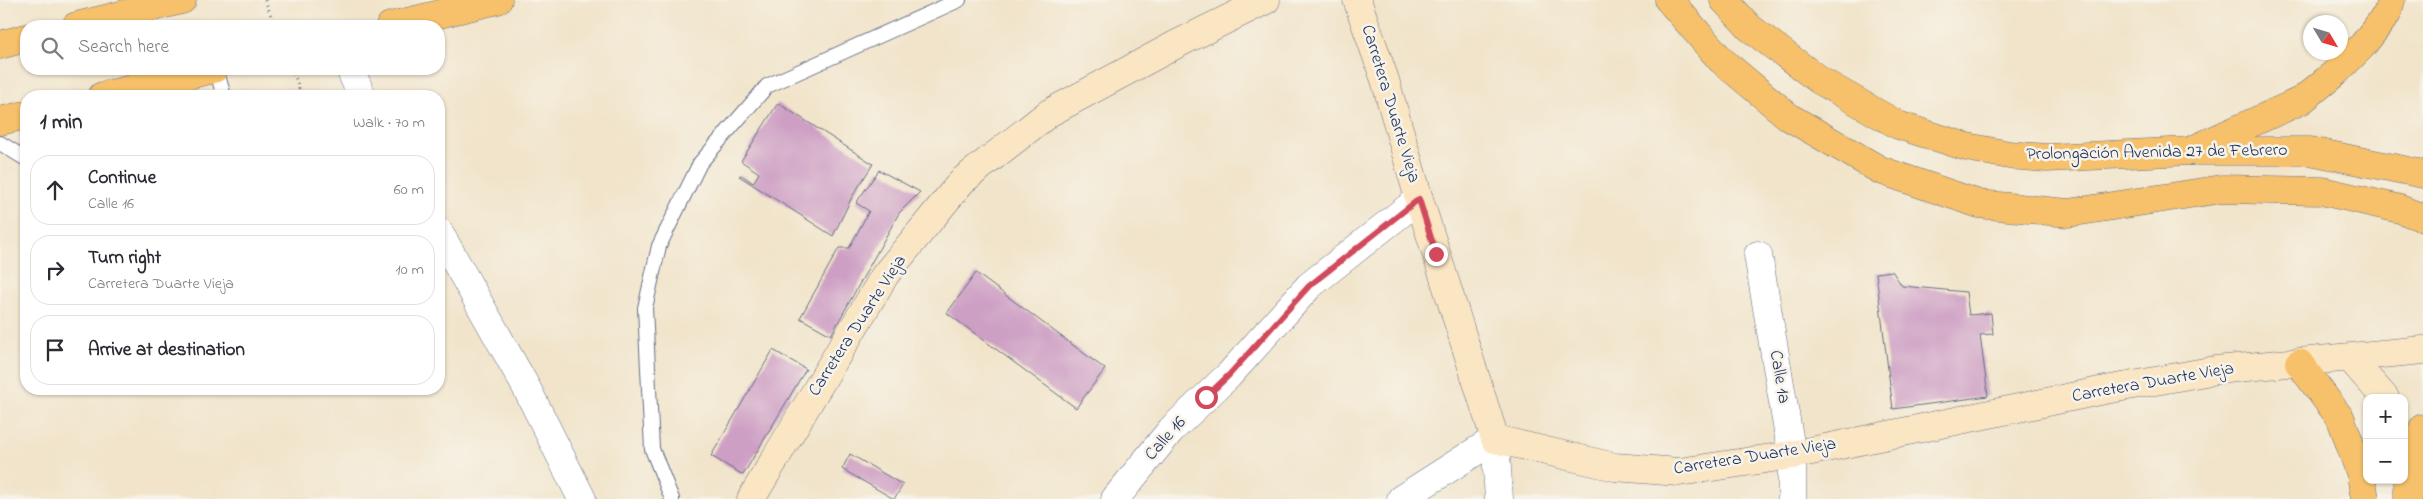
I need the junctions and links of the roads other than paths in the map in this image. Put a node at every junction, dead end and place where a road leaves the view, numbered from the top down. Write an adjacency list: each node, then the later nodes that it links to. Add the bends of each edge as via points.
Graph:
1 (182, 0): 9 (main road)
2 (498, 0): 10 (main road)
3 (959, 0): 39 (lane, via 767,86 700,163 659,246 645,308 652,449)
4 (1266, 0): 40 (main road, Carretera Duarte Vieja, via 1050,113 962,181 885,275)
5 (1357, 0): 25 (main road, Carretera Duarte Vieja, via 1385,80)
6 (1669, 0): 26 (main road, via 1721,60 1789,117 1880,170 1979,204 2068,213 2222,189 2322,190 2400,209)
7 (1724, 0): 22 (main road, Prolongación Avenida 27 de Febrero, via 1750,28 1819,80 1898,125 1967,147 2009,155 2047,158)
8 (2391, 0): 22 (main road, via 2387,14 2362,46 2302,100)
9 (100, 20)
10 (415, 20)
11 (20, 40): 12 (main road)
12 (0, 45)
13 (190, 75): 16 (main road)
14 (217, 75): 17 (lane)
15 (353, 75): 18 (street)
16 (127, 90)
17 (222, 90)
18 (359, 90)
19 (20, 116): 20 (main road)
20 (0, 121)
21 (0, 143): 23 (lane)
22 (2190, 150): 24 (main road, Prolongación Avenida 27 de Febrero, via 2310,151)
23 (20, 155)
24 (2423, 174)
25 (1419, 199): 34 (main road, Carretera Duarte Vieja); 41 (street, Calle 16, via 1309,286 1229,375 1171,430)
26 (2423, 218)
27 (445, 243): 38 (street, via 526,387)
28 (1758, 255): 36 (street, Calle 1a)
29 (2423, 350): 30 (main road, Carretera Duarte Vieja)
30 (2350, 358): 31 (main road, Carretera Duarte Vieja); 32 (main road)
31 (2298, 363): 36 (main road, Carretera Duarte Vieja, via 2216,370 2100,390); 45 (main road, via 2341,419 2361,475)
32 (2381, 394)
33 (2423, 428): 35 (main road)
34 (1495, 439): 36 (main road, Carretera Duarte Vieja, via 1615,467 1679,472); 42 (street); 43 (street)
35 (2408, 454)
36 (1792, 455): 44 (street, Calle 1a)
37 (2408, 484): 46 (main road)
38 (582, 499)
39 (672, 499)
40 (751, 499)
41 (1115, 499)
42 (1402, 499)
43 (1499, 499)
44 (1792, 499)
45 (2365, 499)
46 (2408, 499)

